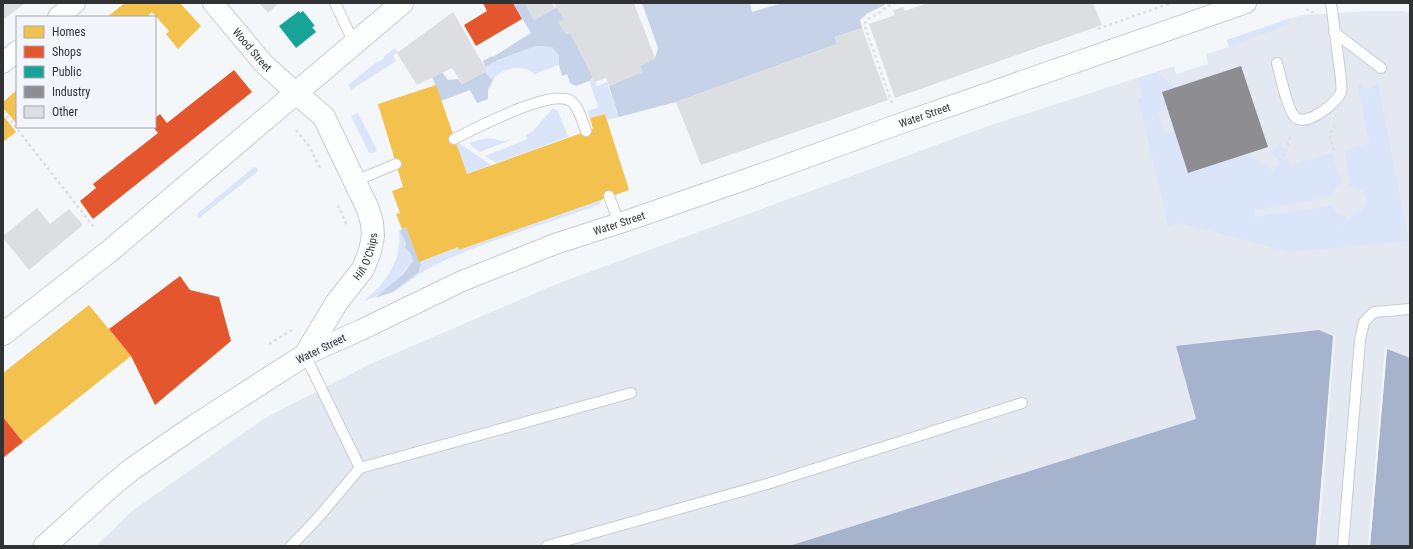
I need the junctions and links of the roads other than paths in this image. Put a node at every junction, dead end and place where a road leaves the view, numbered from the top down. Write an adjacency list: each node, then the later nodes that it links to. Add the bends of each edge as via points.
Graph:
1 (75, 3): 7 (street)
2 (213, 3): 14 (street, Wood Street, via 264,64)
3 (335, 3): 9 (lane)
4 (402, 3): 9 (street)
5 (1246, 3): 20 (street, Water Street)
6 (1331, 3): 8 (lane)
7 (59, 16)
8 (1334, 32): 12 (lane, via 1341,91 1336,100 1315,117 1302,120 1296,118 1290,110); 13 (lane)
9 (354, 43): 14 (street)
10 (16, 52): 11 (street)
11 (3, 63)
12 (1277, 63)
13 (1381, 68)
14 (295, 92): 18 (street, Hill O'Chips, via 324,117); 22 (street, via 110,250)
15 (586, 131): 16 (lane, via 572,102 554,98 508,112)
16 (454, 139)
17 (396, 164): 18 (lane)
18 (355, 181): 23 (street, Hill O'Chips, via 372,223 370,251 363,269 336,302)
19 (609, 196): 20 (lane)
20 (618, 223): 23 (street, Water Street, via 484,272)
21 (1410, 309): 30 (lane, via 1374,312 1364,322 1360,340)
22 (3, 334)
23 (305, 355): 26 (lane); 27 (street, Water Street, via 132,469)
24 (631, 392): 26 (lane)
25 (1022, 403): 29 (lane, via 767,484)
26 (360, 468): 28 (lane)
27 (45, 546)
28 (291, 546)
29 (547, 546)
30 (1343, 546)

